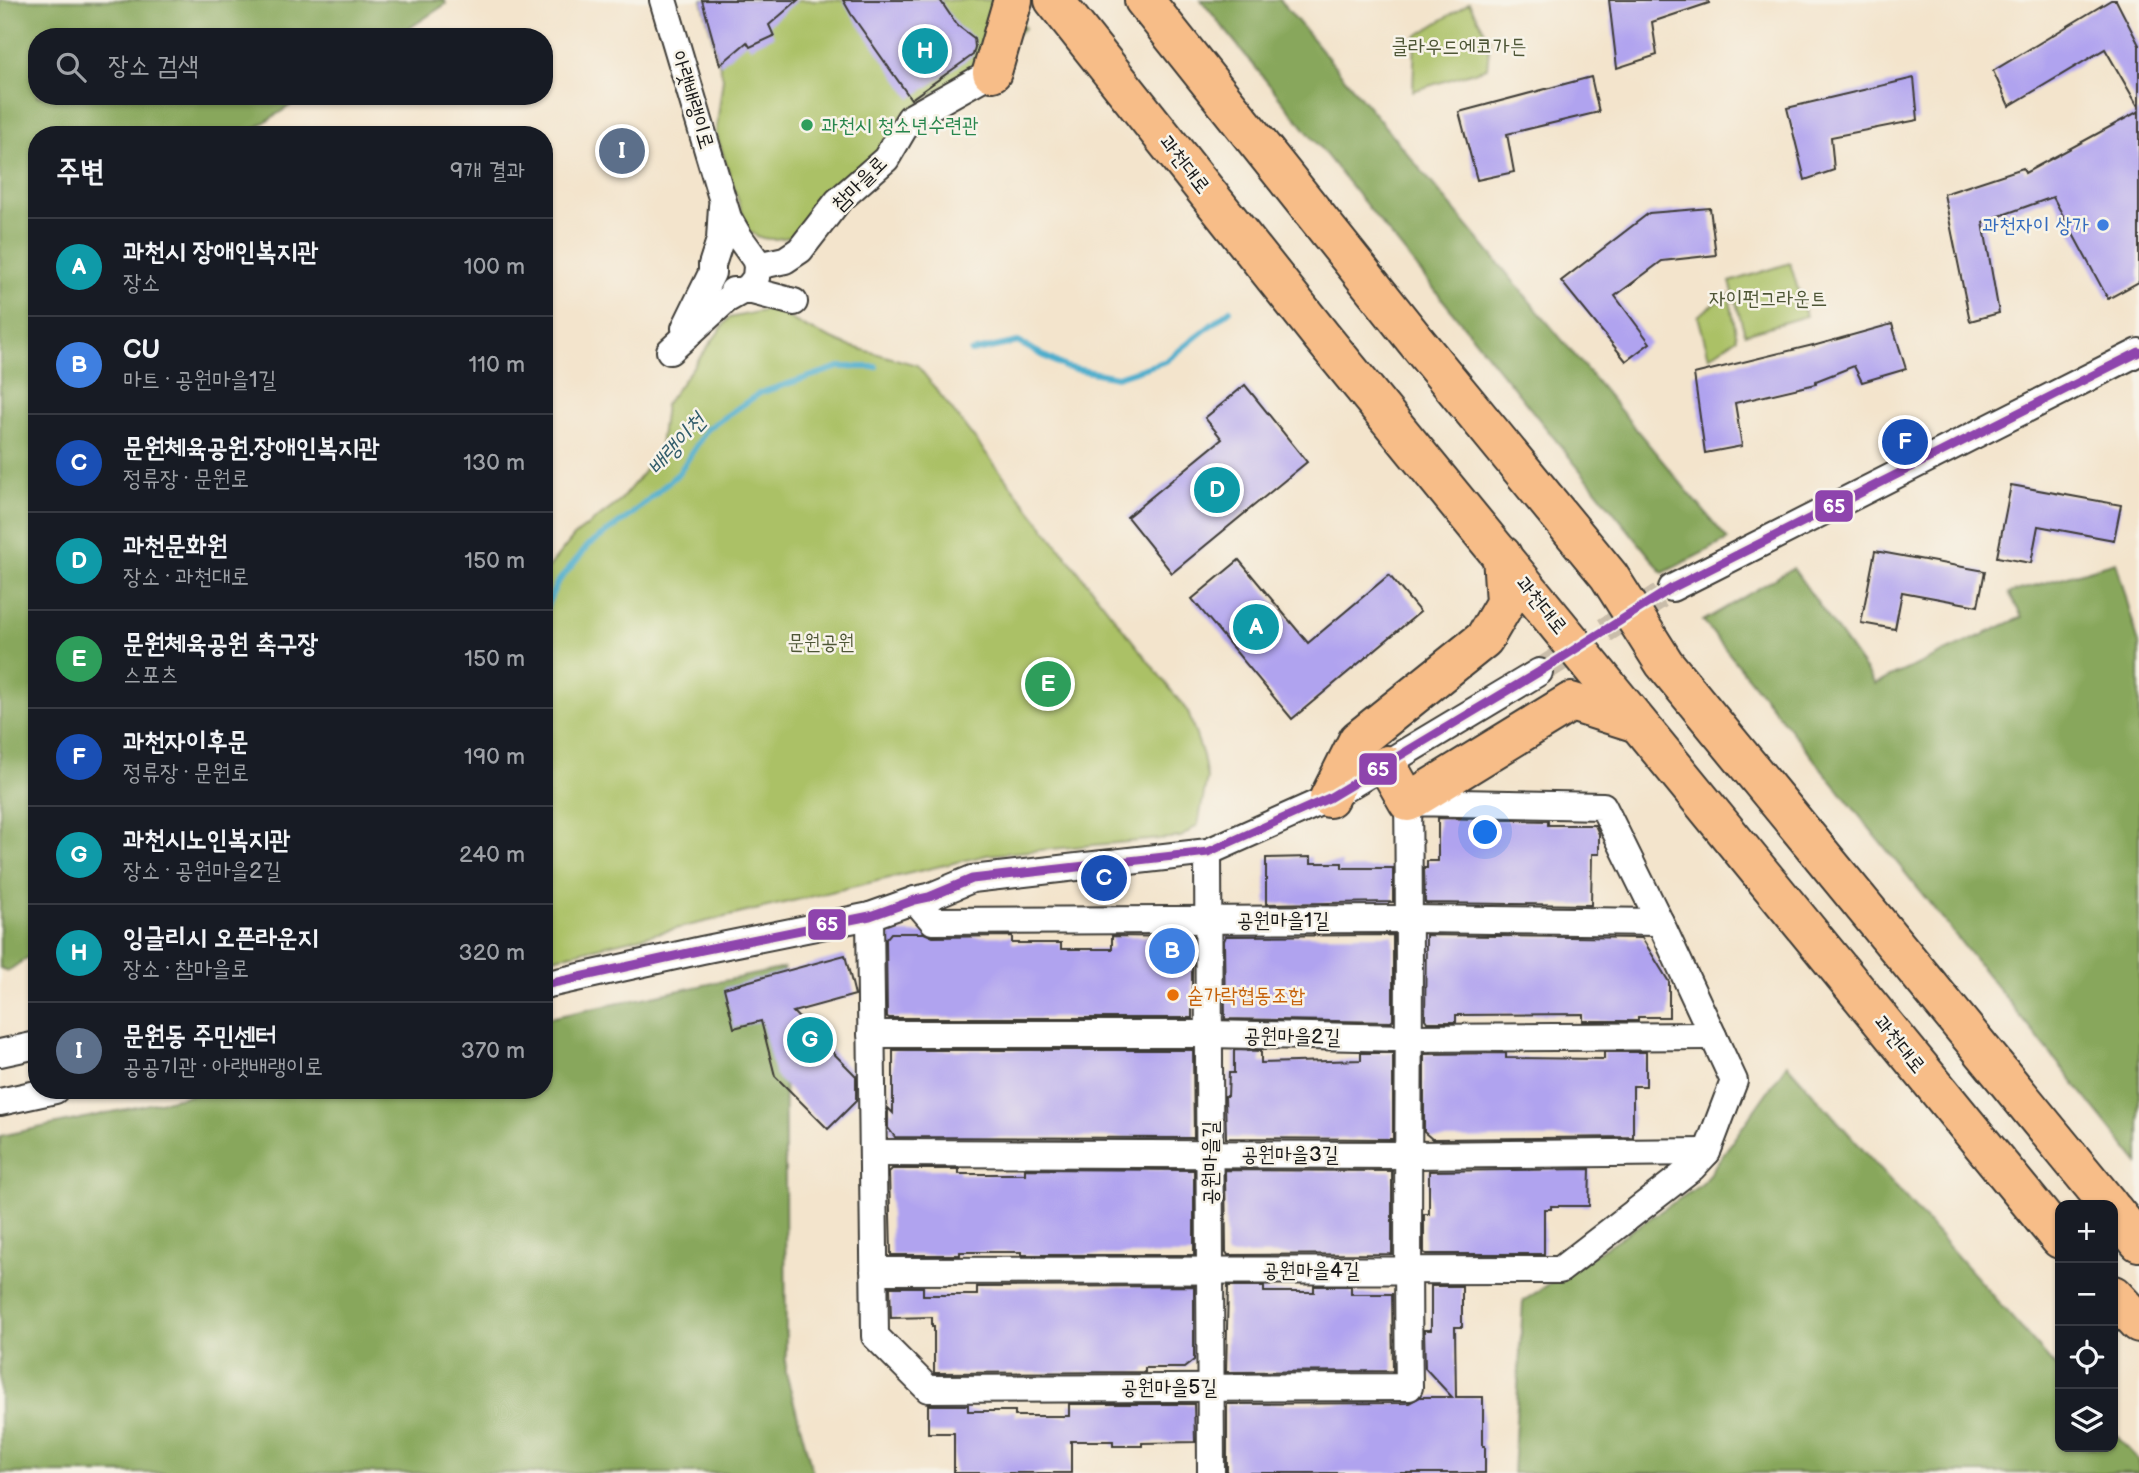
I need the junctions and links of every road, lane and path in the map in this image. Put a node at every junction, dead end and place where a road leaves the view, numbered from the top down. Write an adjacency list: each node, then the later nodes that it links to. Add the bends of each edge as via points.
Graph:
1 (663, 0): 6 (street, 아랫배랭이로)
2 (1013, 0): 5 (highway)
3 (1054, 0): 11 (highway, 과천대로)
4 (1144, 0): 37 (highway, via 1609,576 1664,663)
5 (992, 72): 7 (street, 참마을로, via 910,118 886,159 838,201 800,250 785,260)
6 (722, 201): 7 (street); 8 (street)
7 (754, 262): 8 (street, via 734,246 727,247); 9 (street, via 752,283); 9 (street, via 778,292 794,302)
8 (713, 265): 9 (street, via 720,286); 9 (street, via 698,305 670,351)
9 (739, 291)
10 (2139, 352): 12 (street)
11 (1502, 555): 14 (highway, 과천대로); 16 (highway, via 1505,603 1485,639 1358,740)
12 (1672, 588)
13 (1539, 672): 15 (street)
14 (1637, 723): 17 (highway, via 1571,702); 39 (highway, 과천대로)
15 (1387, 765): 16 (street); 17 (highway)
16 (1329, 798): 18 (street)
17 (1408, 802): 21 (street); 23 (street, via 1604,806)
18 (1208, 852): 19 (street, via 972,879); 22 (street, 공원마을길)
19 (915, 900): 20 (street); 22 (street, 공원마을1길, via 933,920)
20 (870, 916): 24 (street); 25 (street)
21 (1410, 919): 22 (street, 공원마을1길); 23 (street, 공원마을1길); 28 (street)
22 (1209, 920): 26 (street, 공원마을길)
23 (1660, 922): 27 (street)
24 (553, 983)
25 (871, 1034): 26 (street, 공원마을2길); 34 (street)
26 (1209, 1034): 28 (street, 공원마을2길); 35 (street, 공원마을길)
27 (1713, 1036): 28 (street, 공원마을2길); 33 (street, via 1734,1081)
28 (1408, 1038): 36 (street)
29 (28, 1047): 30 (street)
30 (0, 1053)
31 (28, 1096): 32 (street)
32 (0, 1102)
33 (1707, 1152): 36 (street, 공원마을3길); 41 (street, 공원마을4길, via 1560,1270)
34 (873, 1153): 35 (street, 공원마을3길); 42 (street)
35 (1209, 1154): 36 (street, 공원마을3길); 43 (street, 공원마을길)
36 (1410, 1155): 41 (street)
37 (2105, 1200)
38 (2118, 1216): 40 (highway)
39 (2055, 1233)
40 (2139, 1242)
41 (1408, 1269): 43 (street, 공원마을4길); 46 (street, 공원마을5길, via 1409,1387)
42 (874, 1271): 43 (street, 공원마을4길); 46 (street, 공원마을5길, via 875,1336 928,1389)
43 (1211, 1271): 46 (street, 공원마을길)
44 (2118, 1300): 45 (highway)
45 (2139, 1323)
46 (1211, 1387): 47 (street, 공원마을길)
47 (1211, 1473)

